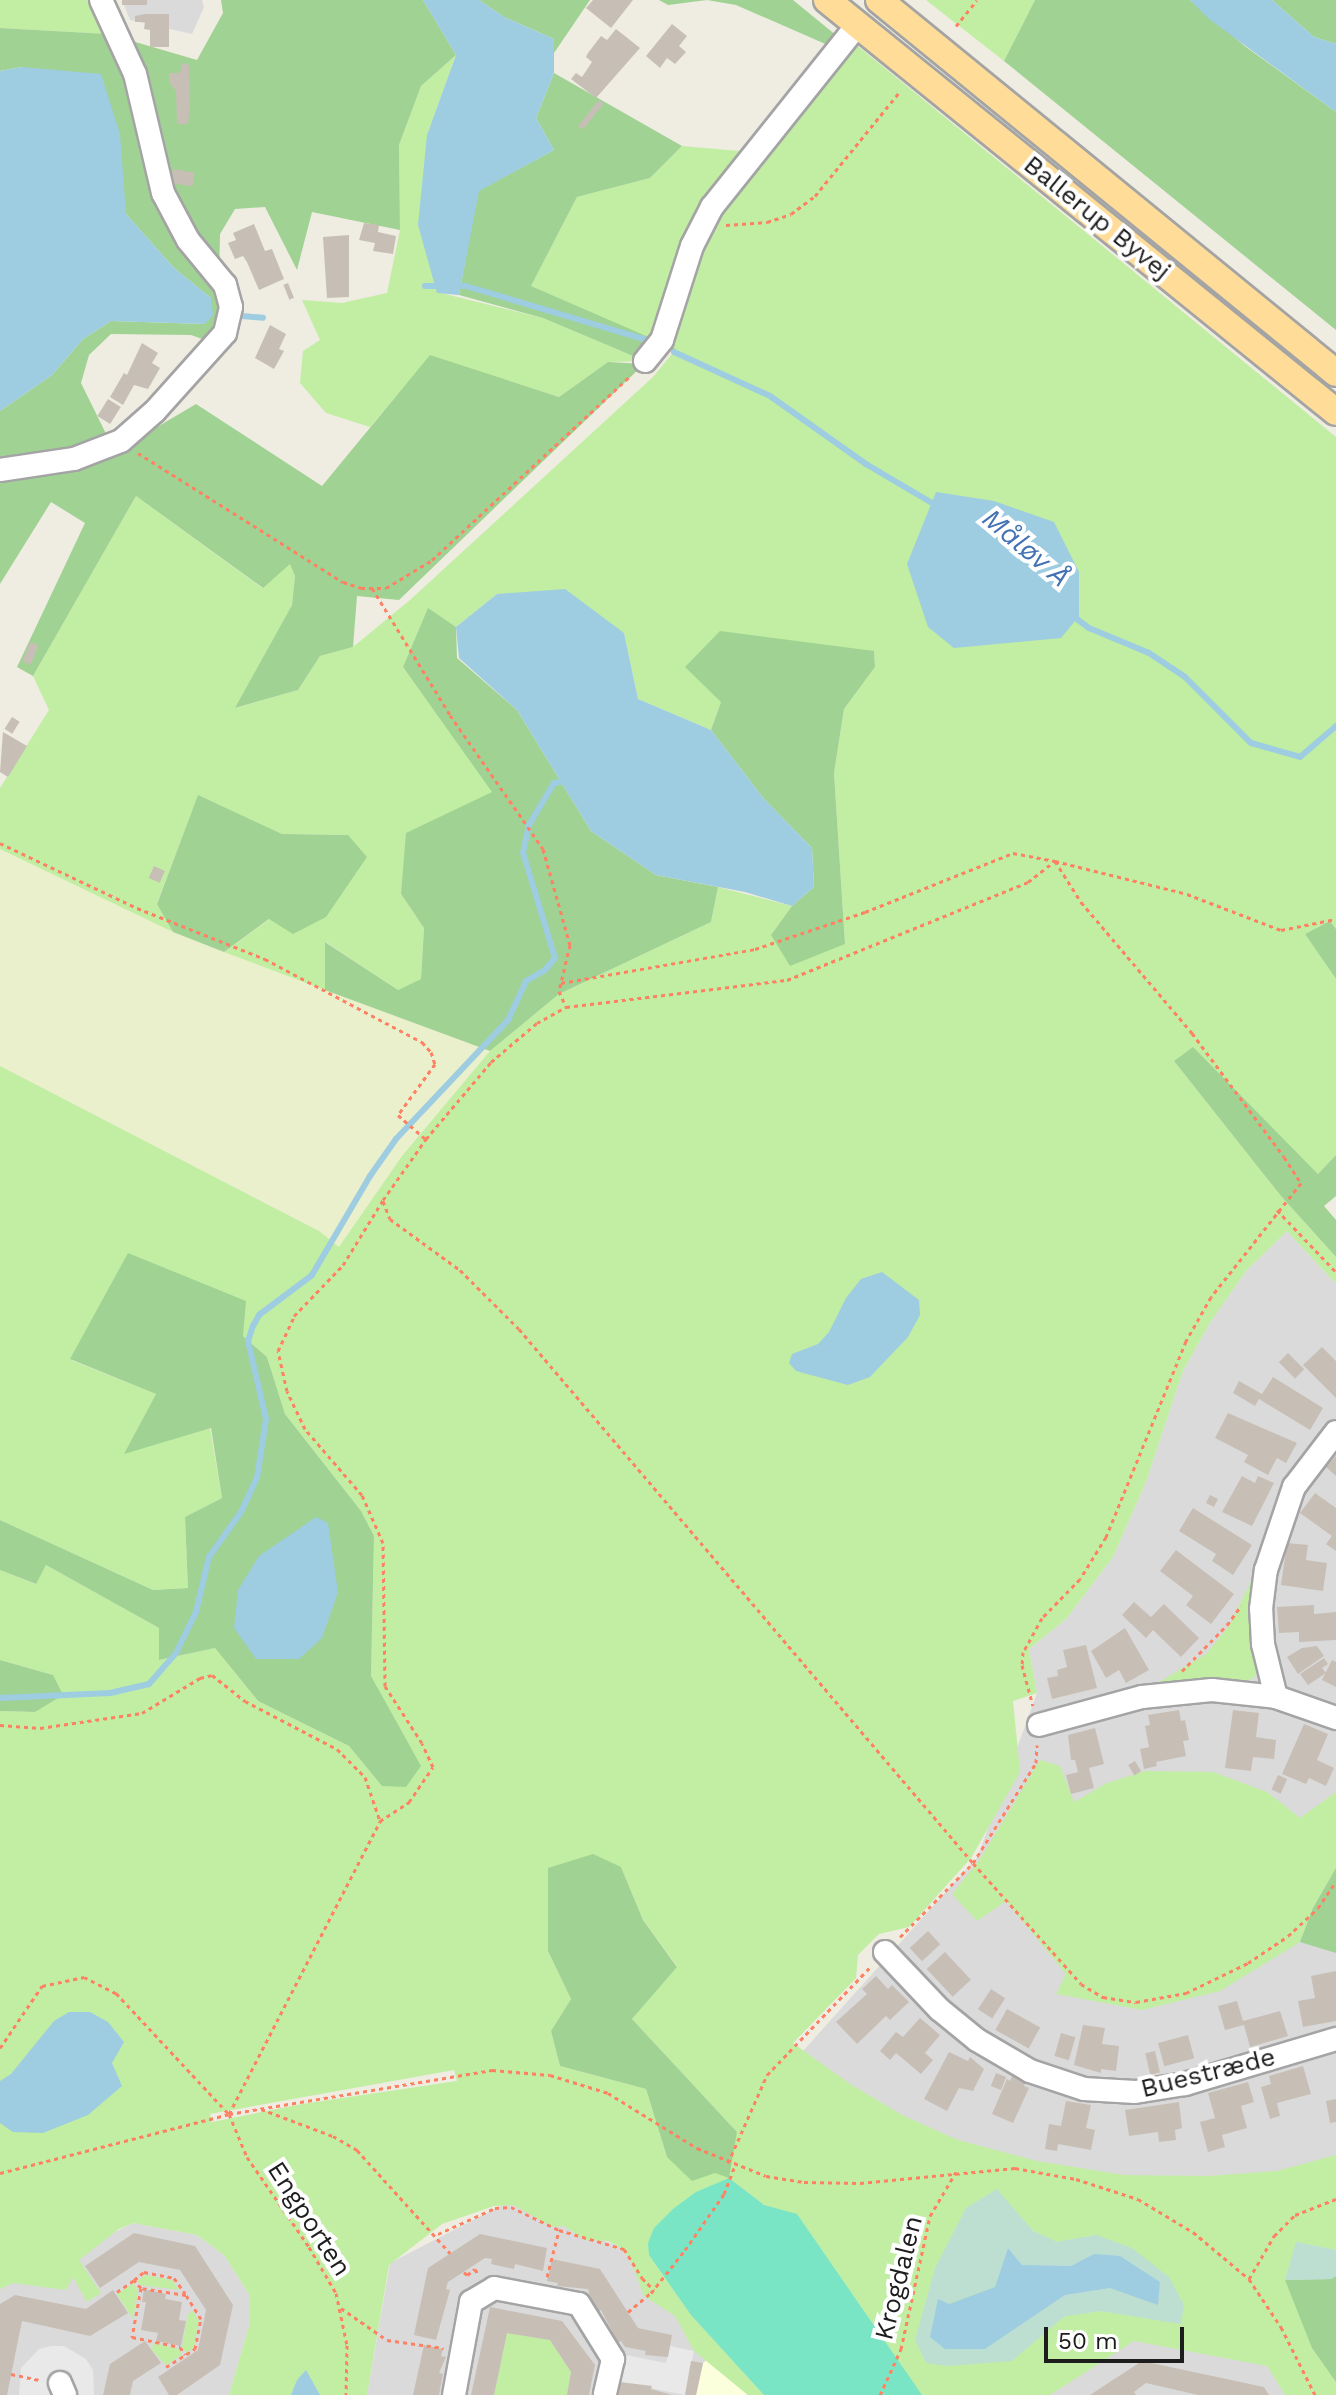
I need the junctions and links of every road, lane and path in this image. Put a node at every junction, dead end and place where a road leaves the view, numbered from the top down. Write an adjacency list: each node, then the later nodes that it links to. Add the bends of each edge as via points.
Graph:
1 (101, 0): 12 (street, via 135,74 163,193 188,240 225,285 231,307 225,333)
2 (827, 0): 5 (main road, Ballerup Byvej)
3 (879, 0): 10 (main road, Ballerup Byvej)
4 (977, 0): 6 (path)
5 (858, 24): 8 (street, via 712,207); 11 (main road, Ballerup Byvej)
6 (956, 26)
7 (898, 94): 8 (path, via 815,196 791,214 735,226)
8 (706, 222): 9 (street, via 692,246 662,340)
9 (645, 361): 14 (path, via 432,560 386,588)
10 (1336, 373)
11 (1336, 412)
12 (121, 441): 13 (street, via 74,459); 14 (path, via 343,582)
13 (0, 470)
14 (372, 588): 18 (path, via 450,715 543,849 570,945)
15 (0, 843): 20 (path, via 137,908 265,959 422,1042 435,1064 398,1115)
16 (1055, 861): 17 (path, via 1187,894 1281,930); 18 (path, via 1013,853 755,949); 19 (path, via 1028,882 787,980); 22 (path, via 1081,902 1192,1033 1301,1183)
17 (1336, 919)
18 (561, 983): 19 (path)
19 (566, 1007): 20 (path, via 505,1047)
20 (426, 1139): 21 (path)
21 (383, 1200): 31 (path, via 343,1265 294,1316 278,1351 287,1391 305,1429 362,1495 383,1543 385,1686 433,1767 409,1802); 32 (path, via 390,1219 460,1270 519,1329)
22 (1277, 1210): 23 (path); 30 (path, via 1211,1297 1186,1341 1106,1537 1080,1579 1042,1618 1023,1652)
23 (1336, 1272)
24 (1336, 1432): 27 (street, via 1294,1487 1266,1570 1263,1644)
25 (1243, 1603): 26 (path)
26 (1179, 1674)
27 (1276, 1697): 28 (street); 30 (street, via 1212,1690 1142,1697)
28 (1336, 1718)
29 (0, 1725): 31 (path, via 40,1728 142,1713 212,1675 245,1701 337,1749 365,1777)
30 (1039, 1725): 32 (path, via 1036,1763)
31 (380, 1821): 38 (path)
32 (973, 1863): 33 (path, via 1081,1984 1103,1997 1136,2002 1186,1993 1248,1963 1288,1936 1318,1908); 34 (path)
33 (1336, 1881)
34 (885, 1952): 35 (street, Buestræde, via 977,2040 1030,2071 1084,2089 1135,2092 1185,2084); 39 (path, via 767,2075)
35 (1336, 2039)
36 (0, 2048): 38 (path, via 42,1986 84,1977 116,1993)
37 (259, 2109): 38 (path); 39 (path, via 492,2070 550,2075 608,2093); 45 (path, via 357,2150)
38 (229, 2114): 42 (path); 54 (path, Engporten, via 247,2157 309,2247)
39 (728, 2163): 40 (path)
40 (735, 2166): 41 (path, via 804,2182 860,2183); 50 (path, via 724,2194)
41 (956, 2172): 47 (path, via 1015,2168 1076,2179 1138,2199 1193,2232); 64 (path, Krogdalen, via 930,2216 901,2349)
42 (0, 2173)
43 (1336, 2199): 47 (path, via 1295,2215 1274,2236)
44 (559, 2230): 45 (path, via 511,2207 495,2208); 50 (path, via 624,2249); 53 (path)
45 (436, 2235): 46 (path)
46 (450, 2253)
47 (1249, 2279): 65 (path, via 1281,2327)
48 (134, 2280): 49 (path); 51 (path); 52 (path, via 144,2272 174,2278)
49 (141, 2288): 52 (path); 57 (path, via 132,2337 180,2347)
50 (654, 2290): 55 (path)
51 (117, 2292)
52 (186, 2295): 57 (path, via 201,2319 195,2349)
53 (542, 2297): 56 (street, via 494,2288 471,2302); 63 (street, via 579,2304 613,2359)
54 (339, 2307): 56 (path, via 387,2340); 61 (path, Engporten, via 347,2345)
55 (628, 2312)
56 (462, 2352): 62 (street)
57 (185, 2355): 58 (path)
58 (166, 2367)
59 (11, 2374): 60 (path)
60 (63, 2389)
61 (346, 2395)
62 (454, 2395)
63 (605, 2395)
64 (880, 2395)
65 (1315, 2395)

